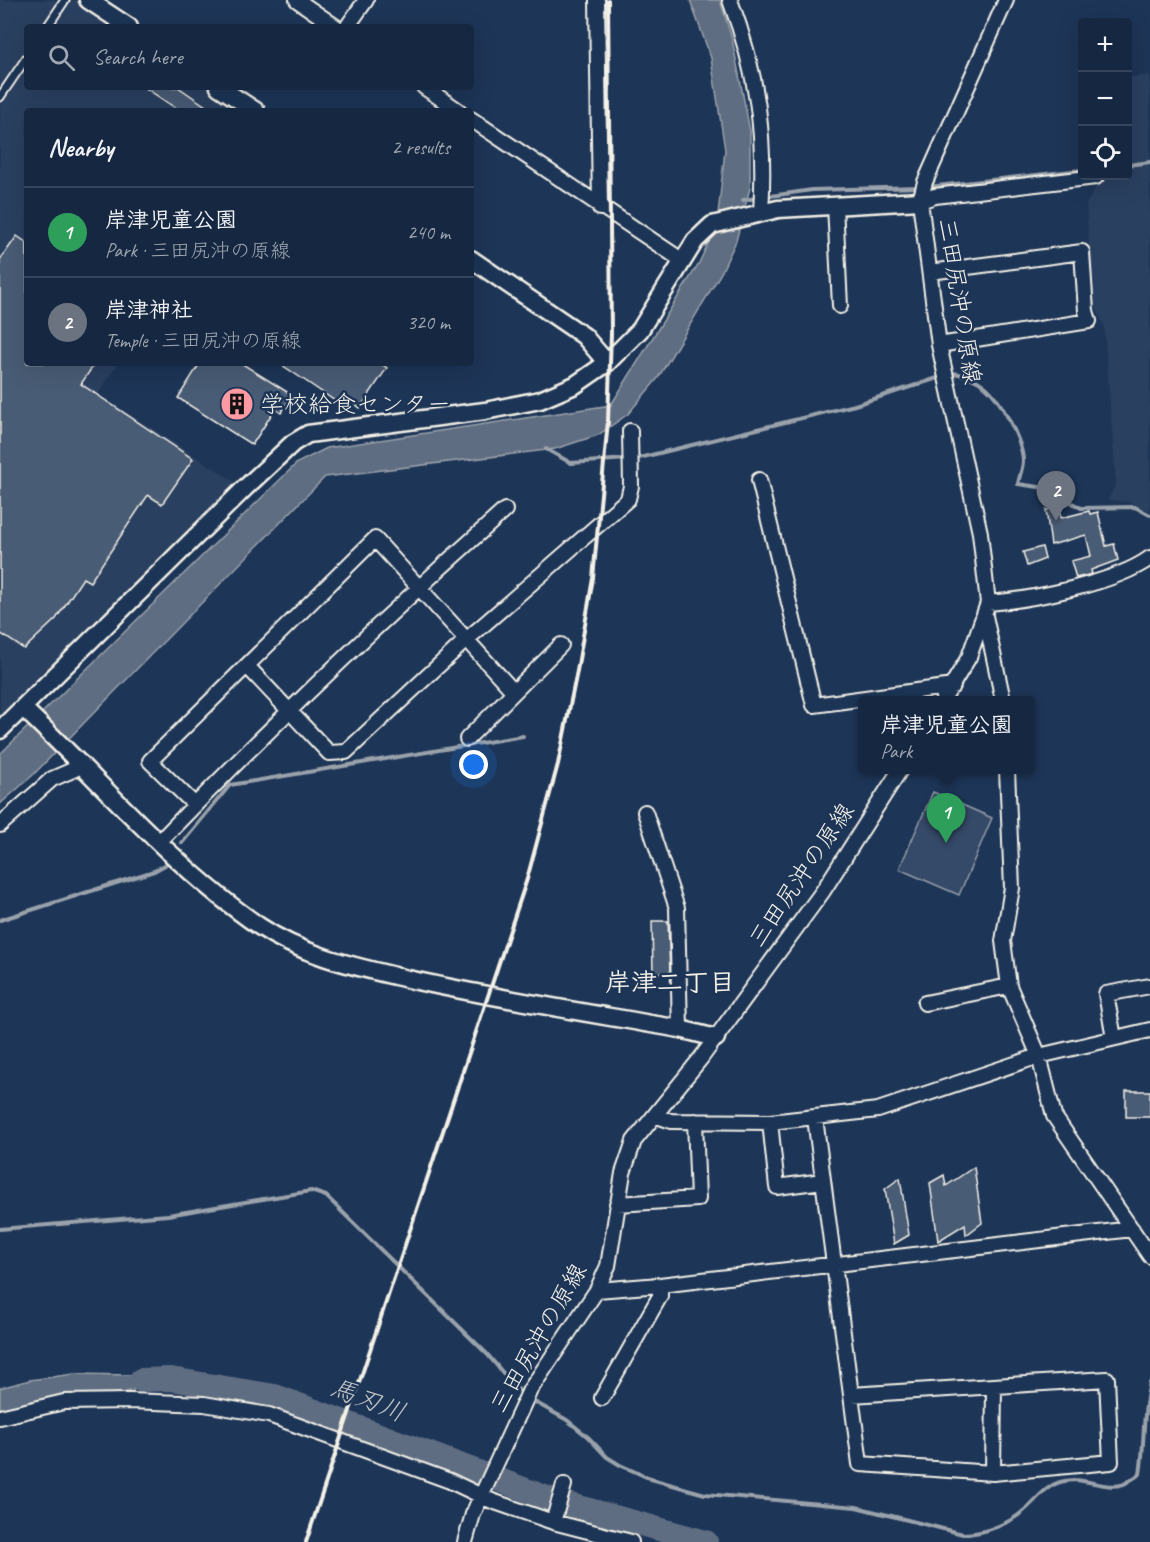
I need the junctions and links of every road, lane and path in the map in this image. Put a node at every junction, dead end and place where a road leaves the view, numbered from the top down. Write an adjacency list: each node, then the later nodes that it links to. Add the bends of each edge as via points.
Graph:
1 (65, 0): 8 (lane)
2 (88, 0): 9 (street)
3 (297, 0): 10 (street)
4 (366, 0): 11 (street)
5 (597, 0): 22 (street)
6 (730, 0): 23 (street, via 745,41 760,108 764,167)
7 (1006, 0): 20 (street)
8 (49, 24)
9 (124, 24)
10 (332, 24)
11 (349, 24)
12 (24, 61): 15 (lane)
13 (224, 90): 16 (street)
14 (428, 90): 17 (street)
15 (0, 97)
16 (250, 108)
17 (455, 108)
18 (474, 122): 22 (street)
19 (1078, 179): 20 (street)
20 (920, 201): 21 (street, 三田尻沖の原線); 26 (street, 三田尻沖の原線)
21 (835, 205): 23 (street, 三田尻沖の原線); 27 (street)
22 (600, 208): 25 (street)
23 (756, 213): 25 (street, 三田尻沖の原線, via 712,225 695,241)
24 (474, 261): 29 (street, via 584,336)
25 (683, 261): 29 (street, 三田尻沖の原線, via 640,330)
26 (930, 272): 28 (street, 三田尻沖の原線); 28 (street, via 1082,252 1089,321)
27 (840, 306)
28 (939, 345): 35 (street, 三田尻沖の原線, via 980,533)
29 (607, 363): 46 (street, 三田尻沖の原線, via 575,385 540,400 485,411 336,429 308,434 293,443)
30 (630, 431): 36 (street, via 628,499)
31 (759, 480): 44 (street, via 814,705)
32 (505, 510): 34 (street)
33 (1150, 558): 35 (street, via 1135,568 1105,578)
34 (417, 588): 36 (street); 38 (street, via 375,539); 45 (street)
35 (986, 609): 39 (street, 三田尻沖の原線, via 969,657); 43 (street)
36 (465, 641): 40 (street); 45 (street, via 346,752 329,753)
37 (561, 645): 40 (street)
38 (247, 666): 45 (street); 52 (street, via 150,761)
39 (952, 686): 41 (street); 42 (street, 三田尻沖の原線)
40 (514, 692): 48 (street)
41 (879, 696)
42 (946, 696)
43 (1003, 696)
44 (858, 699)
45 (287, 711): 52 (street)
46 (27, 712): 47 (street, 三田尻沖の原線); 49 (street)
47 (0, 730)
48 (467, 740)
49 (79, 760): 54 (street); 55 (street)
50 (897, 774): 61 (street, 三田尻沖の原線, via 822,891)
51 (1007, 774): 56 (street, via 1012,888 1003,942)
52 (195, 805): 55 (street)
53 (645, 812): 59 (street, via 677,908)
54 (0, 825)
55 (160, 841): 59 (street, via 198,878 261,927 344,964 454,989)
56 (1009, 986): 58 (street); 63 (street)
57 (1150, 986): 62 (street, via 1106,994)
58 (925, 1003)
59 (680, 1029): 61 (street)
60 (1150, 1030): 62 (street)
61 (716, 1038): 64 (street, 三田尻沖の原線)
62 (1114, 1038): 63 (street)
63 (1039, 1056): 65 (street, via 878,1110); 70 (street, via 1054,1116)
64 (657, 1116): 66 (street, via 671,1121); 69 (street, 三田尻沖の原線, via 634,1141 622,1173)
65 (815, 1118): 67 (street); 68 (street)
66 (694, 1121): 67 (street); 69 (street, via 698,1199)
67 (770, 1122): 68 (street, via 777,1187)
68 (823, 1181): 72 (street)
69 (617, 1204): 74 (street, 三田尻沖の原線, via 608,1266)
70 (1132, 1229): 71 (street); 72 (street)
71 (1150, 1256)
72 (834, 1264): 73 (street); 76 (street)
73 (660, 1285): 74 (street); 77 (street, via 660,1296)
74 (597, 1290): 81 (street, 三田尻沖の原線, via 530,1390)
75 (994, 1386): 76 (street); 79 (street); 79 (street, via 1107,1379 1111,1462)
76 (851, 1395): 79 (street, via 860,1464)
77 (602, 1398)
78 (0, 1417): 81 (street, via 64,1402 204,1404 291,1421)
79 (993, 1473)
80 (564, 1487): 82 (street)
81 (482, 1492): 82 (street); 83 (street, 三田尻沖の原線)
82 (554, 1519): 84 (street)
83 (465, 1542)
84 (631, 1542)

